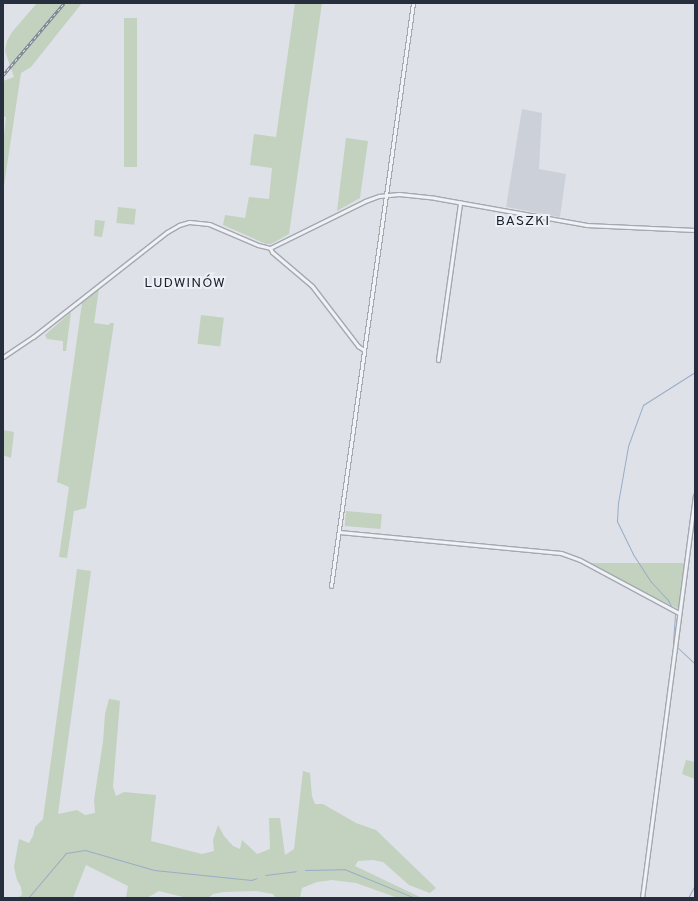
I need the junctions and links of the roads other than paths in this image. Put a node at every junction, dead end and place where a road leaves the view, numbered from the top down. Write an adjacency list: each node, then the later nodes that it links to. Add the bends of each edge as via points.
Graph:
1 (413, 3): 2 (street)
2 (385, 195): 3 (street, via 411,195); 5 (street, via 356,204); 6 (street)
3 (460, 203): 4 (street, via 586,225); 8 (street)
4 (695, 230)
5 (270, 248): 6 (street, via 308,282 358,346); 7 (street, via 203,222 194,221 179,225 160,236 33,337)
6 (364, 350): 10 (street)
7 (3, 357)
8 (438, 360)
9 (695, 495): 12 (street)
10 (339, 532): 11 (street); 12 (street, via 561,553 580,560)
11 (331, 586)
12 (679, 613): 13 (street)
13 (642, 898)

